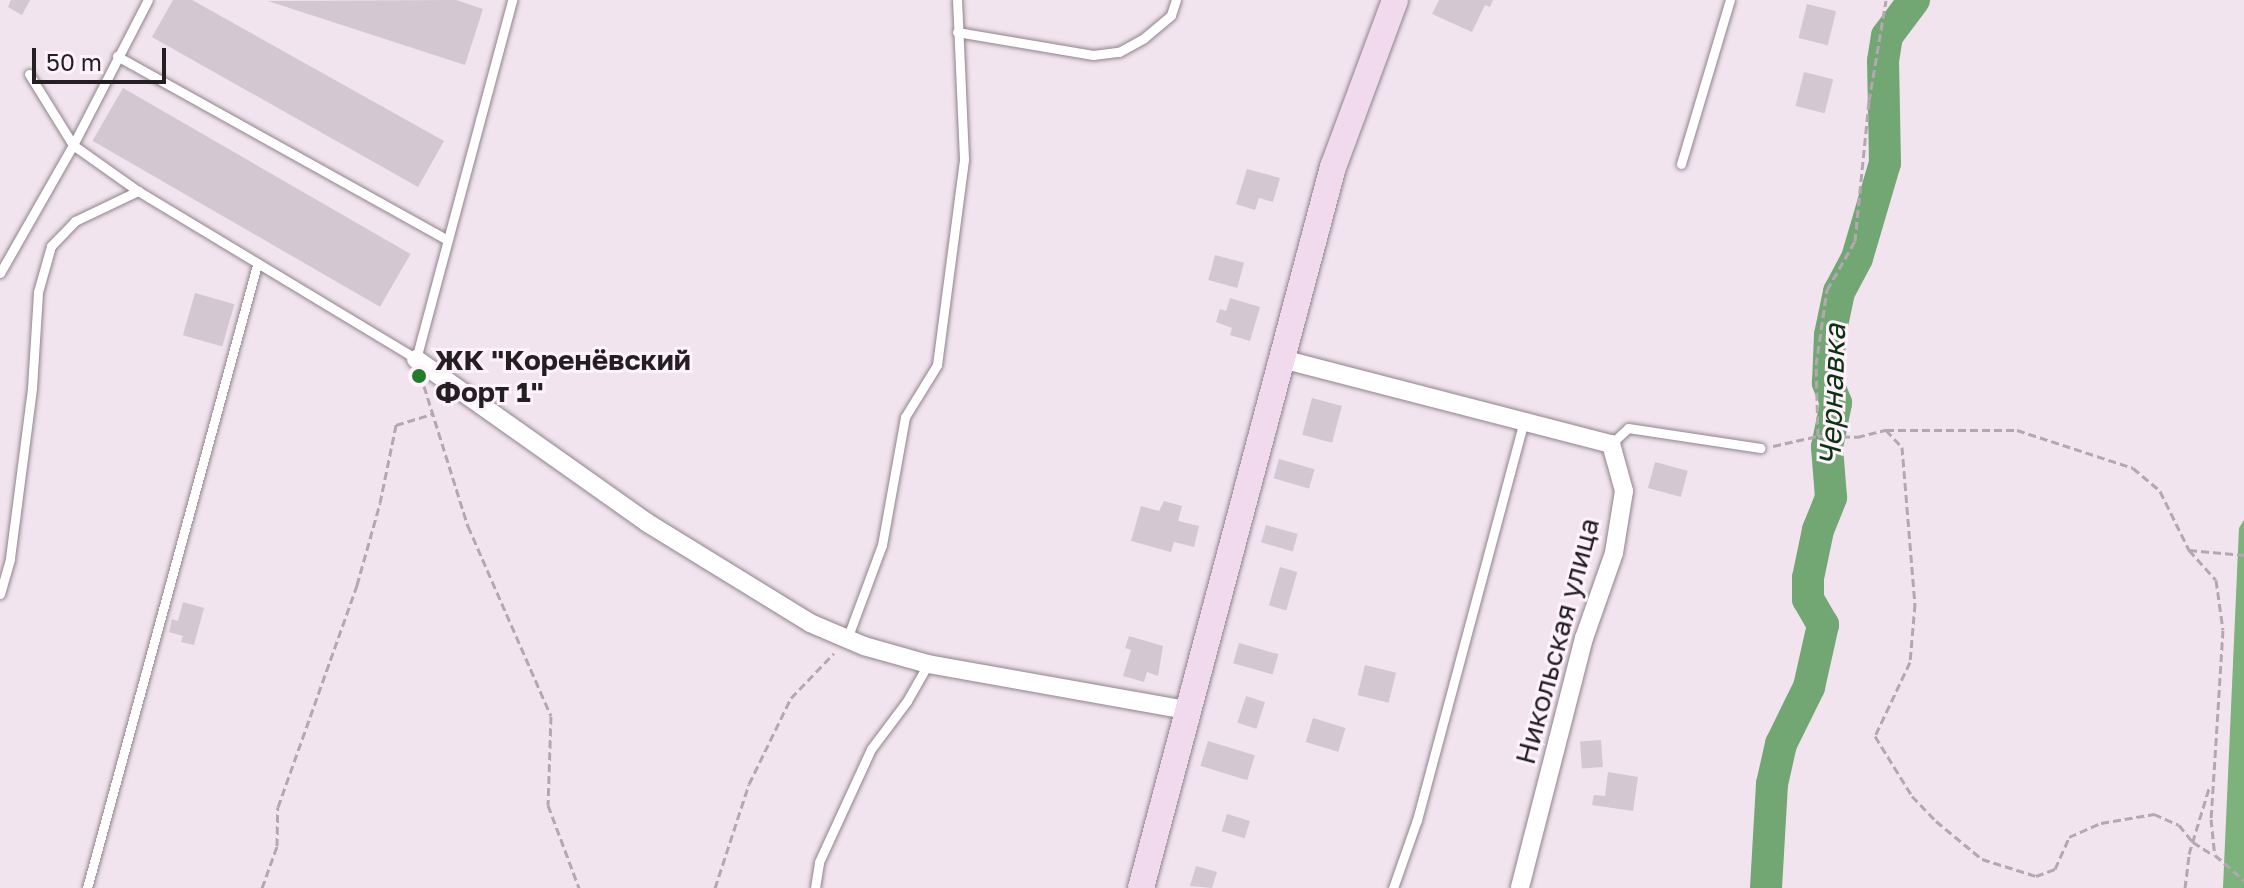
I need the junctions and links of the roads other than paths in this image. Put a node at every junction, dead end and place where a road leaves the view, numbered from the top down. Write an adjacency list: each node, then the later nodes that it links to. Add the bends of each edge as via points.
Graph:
1 (148, 0): 8 (lane)
2 (512, 0): 13 (lane)
3 (957, 0): 7 (lane)
4 (1176, 0): 7 (lane, via 1171,15 1119,52 1093,55)
5 (1395, 0): 17 (main road, via 1333,167)
6 (1730, 0): 11 (lane)
7 (957, 32): 22 (lane, via 964,159 937,365 905,417 882,545)
8 (117, 56): 10 (lane); 13 (lane)
9 (29, 74): 10 (lane)
10 (73, 145): 12 (lane); 15 (lane)
11 (1681, 164)
12 (138, 191): 14 (lane); 21 (lane, via 75,221 51,246 38,292 32,388 10,558)
13 (447, 240): 16 (lane)
14 (257, 265): 16 (lane); 25 (lane)
15 (0, 273)
16 (416, 359): 22 (street, via 646,522 810,623)
17 (1282, 359): 18 (street); 24 (main road)
18 (1524, 422): 19 (street); 28 (lane, via 1417,820)
19 (1611, 444): 20 (lane, via 1628,428); 29 (street, Никольская улица, via 1624,491 1614,553 1584,638)
20 (1760, 448)
21 (0, 594)
22 (847, 639): 23 (street)
23 (928, 664): 24 (street); 26 (lane, via 871,749 819,862)
24 (1187, 710): 27 (main road)
25 (87, 888)
26 (815, 888)
27 (1141, 888)
28 (1393, 888)
29 (1520, 888)

